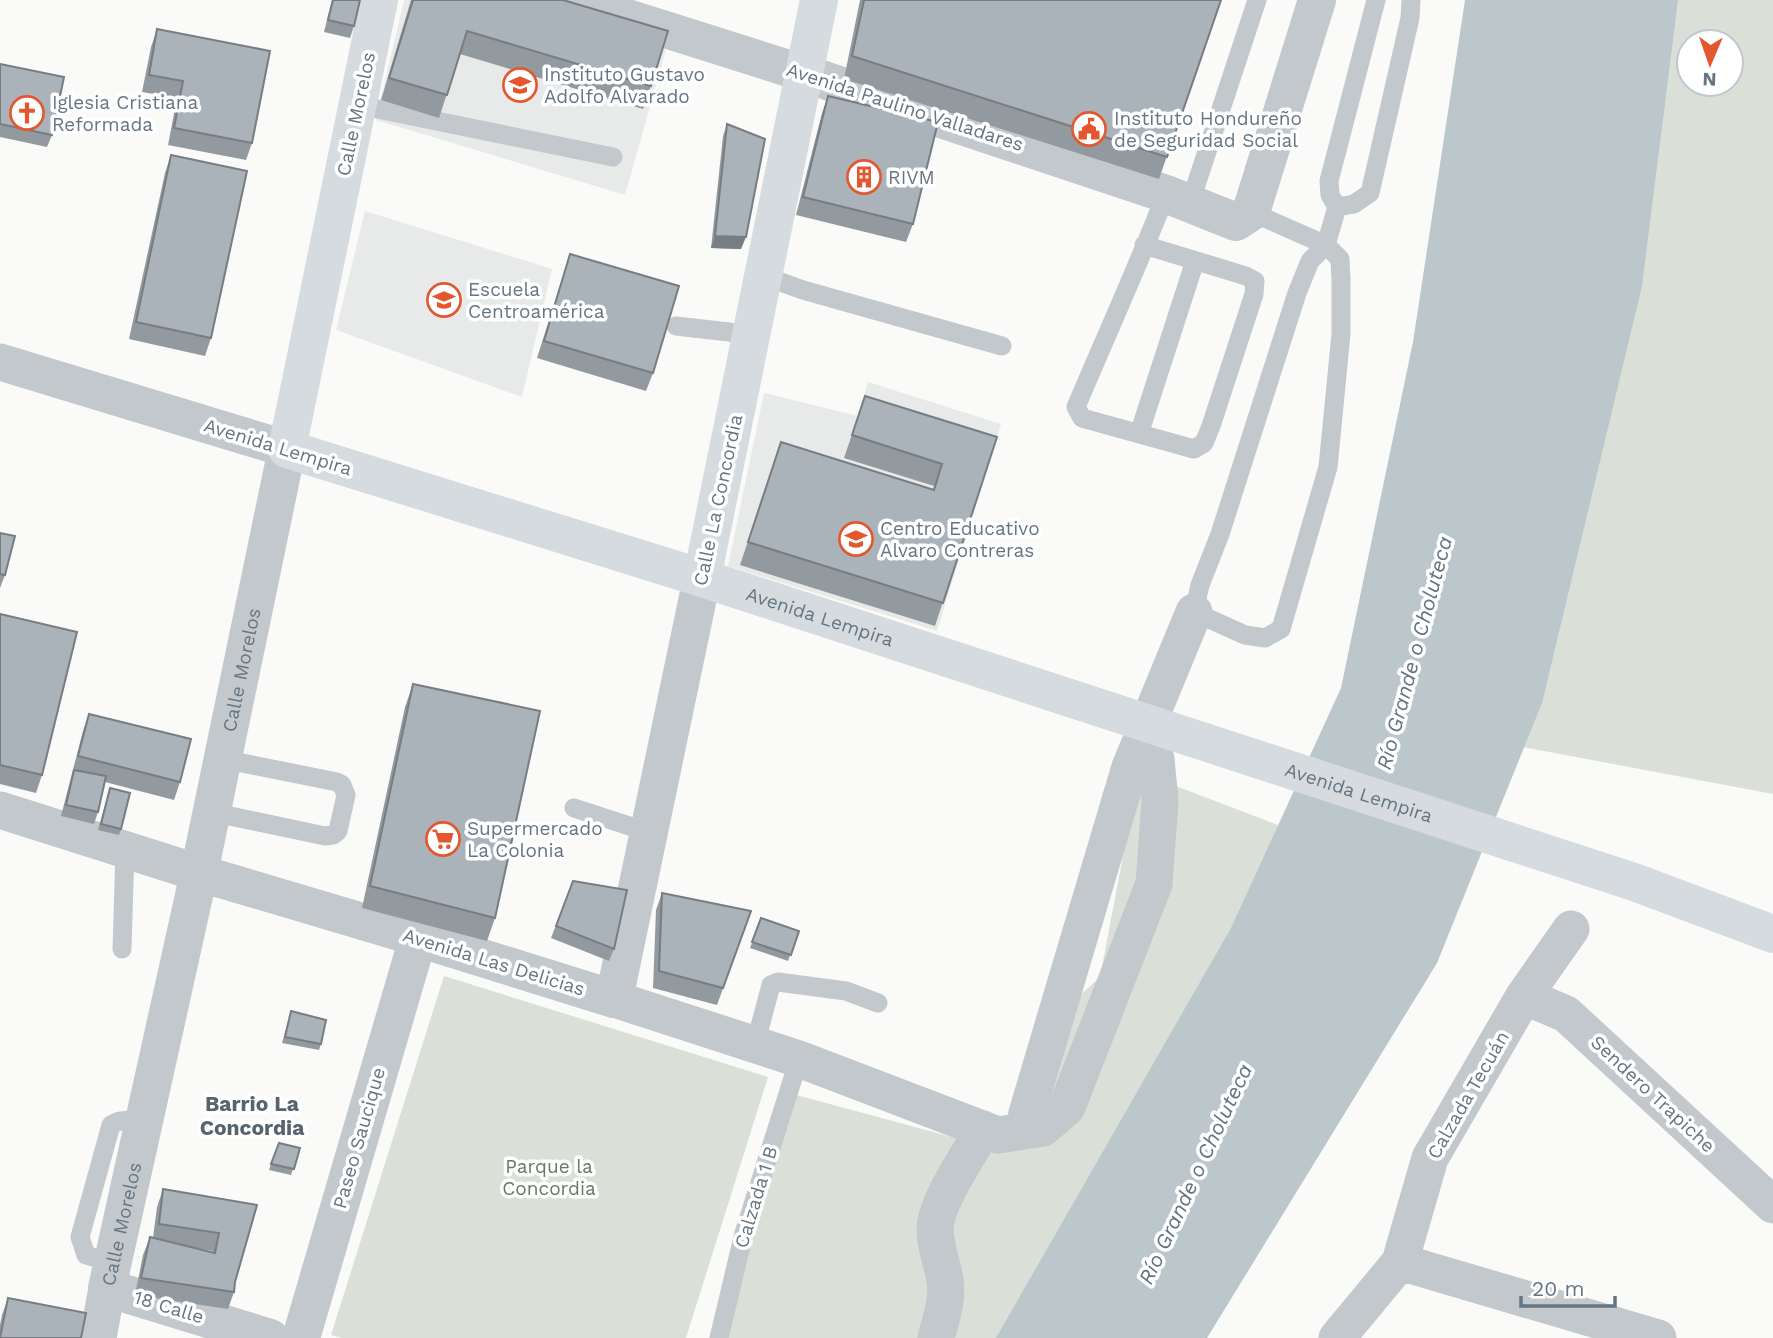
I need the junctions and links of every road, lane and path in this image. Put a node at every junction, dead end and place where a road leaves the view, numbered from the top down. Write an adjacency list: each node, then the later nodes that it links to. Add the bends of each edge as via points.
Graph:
1 (379, 0): 9 (main road, Calle Morelos)
2 (572, 0): 8 (street, Avenida Paulino Valladares)
3 (819, 0): 8 (main road, Calle La Concordia)
4 (1257, 0): 11 (lane)
5 (1317, 0): 13 (street)
6 (1376, 0): 12 (lane, via 1329,181)
7 (1411, 0): 12 (lane, via 1370,193 1354,204)
8 (806, 74): 11 (street, Avenida Paulino Valladares); 17 (main road, Calle La Concordia)
9 (358, 105): 10 (lane); 23 (main road, Calle Morelos)
10 (612, 157)
11 (1178, 199): 13 (street, Avenida Paulino Valladares); 14 (lane)
12 (1337, 207): 15 (lane)
13 (1244, 217): 15 (lane)
14 (1144, 245): 16 (lane); 22 (lane, via 1076,407 1082,418)
15 (1326, 245): 25 (lane, via 1310,261 1297,293); 25 (lane, via 1340,259 1341,293 1328,467 1281,629 1265,638 1245,635)
16 (1195, 261): 22 (lane); 22 (lane, via 1255,281 1254,294 1203,443 1194,449)
17 (764, 275): 19 (main road, Calle La Concordia); 20 (lane)
18 (676, 326): 19 (lane)
19 (751, 337): 24 (main road, Calle La Concordia)
20 (1002, 346)
21 (0, 362): 23 (street, Avenida Lempira)
22 (1139, 434)
23 (287, 449): 24 (main road, Avenida Lempira); 27 (street, Calle Morelos)
24 (702, 578): 31 (street, Calle La Concordia); 35 (main road, Avenida Lempira, via 1634,882)
25 (1194, 612): 26 (street)
26 (1146, 728): 44 (street, via 1130,767); 44 (street, via 1160,791 1154,884 1067,1107 1044,1128)
27 (222, 759): 30 (street, Calle Morelos); 30 (lane, via 337,782 346,795 338,831 333,835)
28 (574, 808): 31 (lane)
29 (0, 810): 32 (street, Avenida Las Delicias)
30 (211, 812): 33 (street, Calle Morelos)
31 (648, 832): 39 (street, Calle La Concordia)
32 (125, 850): 33 (street, Avenida Las Delicias); 37 (lane)
33 (199, 873): 36 (street, Avenida Las Delicias); 47 (street, Calle Morelos)
34 (1571, 929): 38 (street, Calzada Tecuán)
35 (1773, 934)
36 (418, 938): 39 (street, Avenida Las Delicias); 50 (street, Paseo Saucique)
37 (122, 949)
38 (1524, 996): 45 (street, Sendero Trapiche, via 1566,1014); 46 (street, Calzada Tecuán, via 1430,1158)
39 (614, 999): 41 (street, Avenida Las Delicias)
40 (878, 1003): 41 (lane, via 846,991 778,982 771,985)
41 (755, 1045): 42 (street, Avenida Las Delicias)
42 (799, 1059): 43 (street, Avenida Las Delicias); 51 (lane, Calzada 1 B, via 744,1233)
43 (983, 1129): 44 (street, Avenida Las Delicias, via 998,1135); 52 (street, via 936,1222 945,1283 945,1305)
44 (1024, 1131)
45 (1773, 1205)
46 (1400, 1262): 53 (street, Calzada Tecuán); 54 (street)
47 (110, 1275): 48 (street, Calle Morelos); 49 (street, 18 Calle)
48 (98, 1338)
49 (270, 1338)
50 (301, 1338)
51 (719, 1338)
52 (936, 1338)
53 (1337, 1338)
54 (1658, 1338)

